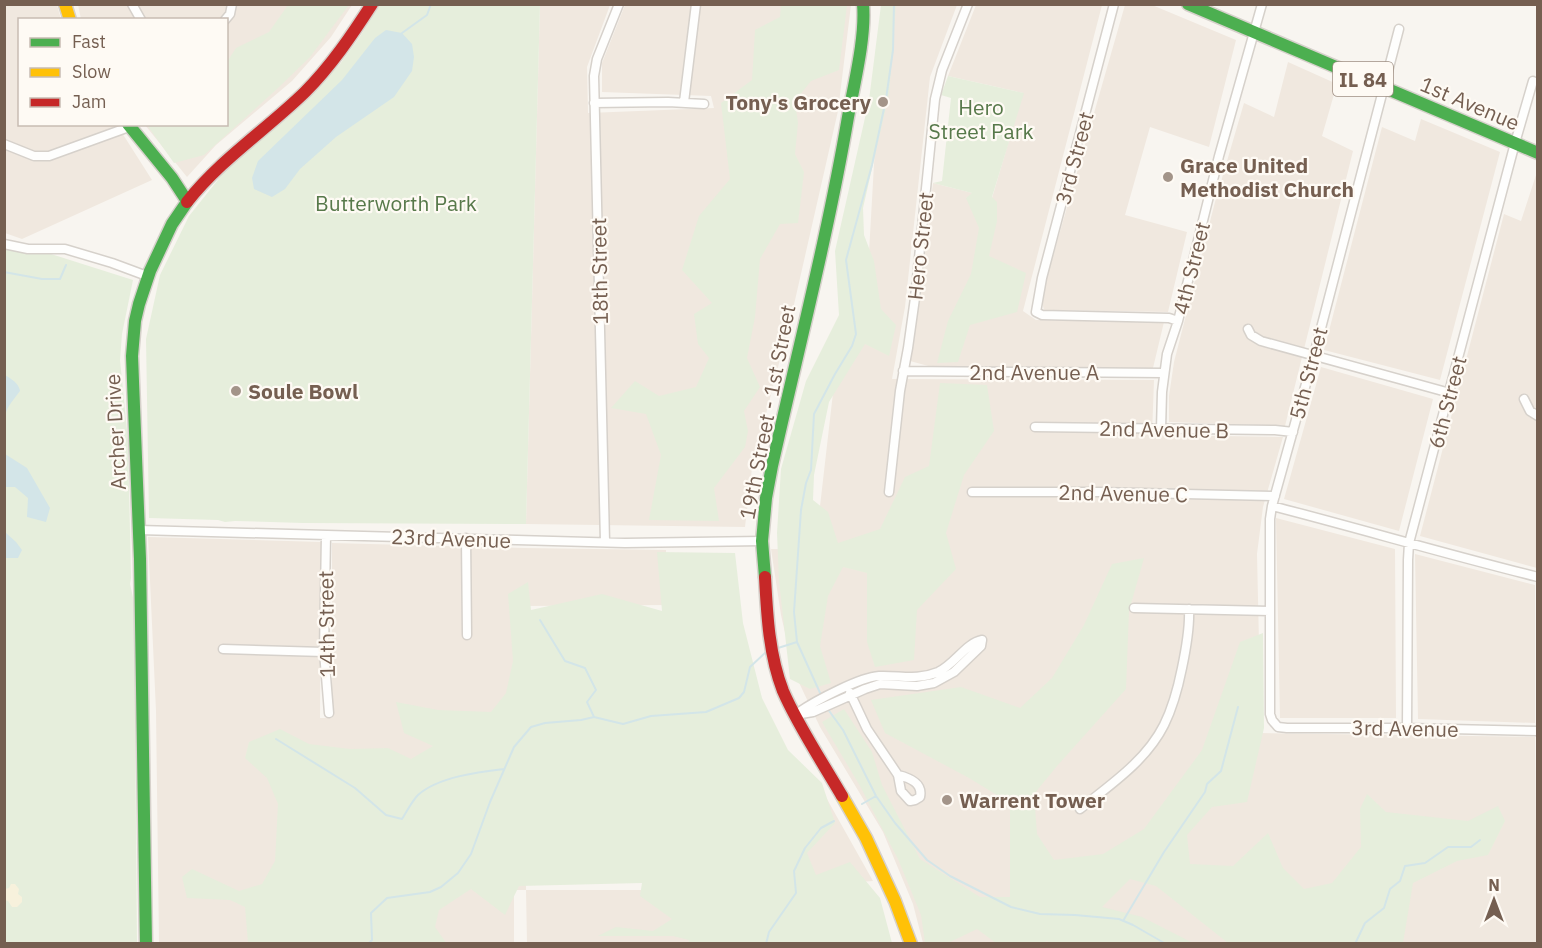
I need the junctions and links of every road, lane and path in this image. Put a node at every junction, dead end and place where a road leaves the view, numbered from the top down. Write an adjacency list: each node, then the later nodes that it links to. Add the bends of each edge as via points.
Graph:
1 (132, 4): 11 (street)
2 (232, 4): 12 (street)
3 (372, 4): 24 (main road, Archer Drive, via 312,85 218,166)
4 (619, 4): 18 (street, 18th Street, via 597,59)
5 (696, 4): 17 (street)
6 (968, 4): 30 (street, Hero Street, via 938,82 915,298)
7 (1114, 4): 27 (street, 3rd Street, via 1036,312)
8 (1188, 4): 14 (main road, 1st Avenue / IL 84)
9 (1262, 4): 14 (street, 4th Street)
10 (864, 8): 45 (main road, 19th Street - 1st Street, via 840,166 772,466)
11 (140, 18)
12 (227, 18)
13 (1399, 29): 16 (street, 5th Street)
14 (1254, 33): 16 (main road, 1st Avenue / IL 84); 27 (street, 4th Street)
15 (1533, 81): 21 (street, 6th Street)
16 (1384, 87): 21 (main road, 1st Avenue / IL 84); 29 (street, 5th Street)
17 (684, 102): 18 (street); 19 (street)
18 (594, 103): 46 (street, 18th Street)
19 (704, 104)
20 (128, 126): 22 (street, via 49,156 34,156); 24 (main road)
21 (1515, 143): 23 (main road, 1st Avenue / IL 84); 32 (street, 6th Street)
22 (4, 144)
23 (1538, 153)
24 (187, 201): 26 (main road, Archer Drive)
25 (4, 244): 26 (street, via 64,249)
26 (147, 276): 42 (main road, Archer Drive, via 137,311 132,355)
27 (1178, 321): 31 (street, 4th Street)
28 (1248, 329): 29 (street, via 1261,341)
29 (1314, 355): 32 (street); 37 (street, 5th Street)
30 (903, 371): 31 (street, 2nd Avenue A); 38 (street, Hero Street)
31 (1164, 373): 36 (street, 4th Street)
32 (1450, 393): 47 (street, 6th Street)
33 (1524, 399): 34 (street)
34 (1538, 416)
35 (1035, 427): 36 (street, 2nd Avenue B)
36 (1161, 429): 37 (street, 2nd Avenue B)
37 (1293, 432): 40 (street, 5th Street)
38 (889, 492)
39 (972, 492): 40 (street, 2nd Avenue C)
40 (1275, 496): 41 (street, 5th Street)
41 (1272, 506): 47 (street); 51 (street, 5th Street)
42 (139, 530): 43 (street, 23rd Avenue); 64 (main road, Archer Drive)
43 (326, 535): 44 (street, 23rd Avenue); 54 (street, 14th Street)
44 (466, 538): 46 (street, 23rd Avenue); 52 (street)
45 (762, 541): 46 (street, 23rd Avenue); 58 (main road, 19th Street - 1st Street, via 774,658)
46 (605, 543)
47 (1409, 543): 48 (street); 60 (street, 6th Street)
48 (1538, 577)
49 (1134, 608): 50 (street)
50 (1189, 609): 51 (street); 63 (street, via 1185,654 1164,726 1122,776)
51 (1270, 611): 59 (street, 5th Street, via 1270,714)
52 (467, 635)
53 (223, 649): 54 (street)
54 (324, 652): 57 (street, 14th Street)
55 (848, 687): 56 (street); 56 (street, via 870,677 915,678 930,674 950,665 975,641 982,640 981,646 954,672 934,683 880,684); 58 (street)
56 (852, 696): 58 (street); 62 (street, via 867,729)
57 (329, 713)
58 (795, 715): 65 (main road, 19th Street - 1st Street, via 866,838)
59 (1274, 724): 60 (street, 3rd Avenue, via 1287,728)
60 (1407, 728): 61 (street, 3rd Avenue)
61 (1538, 731)
62 (898, 775)
63 (1080, 809)
64 (146, 944)
65 (910, 944)

